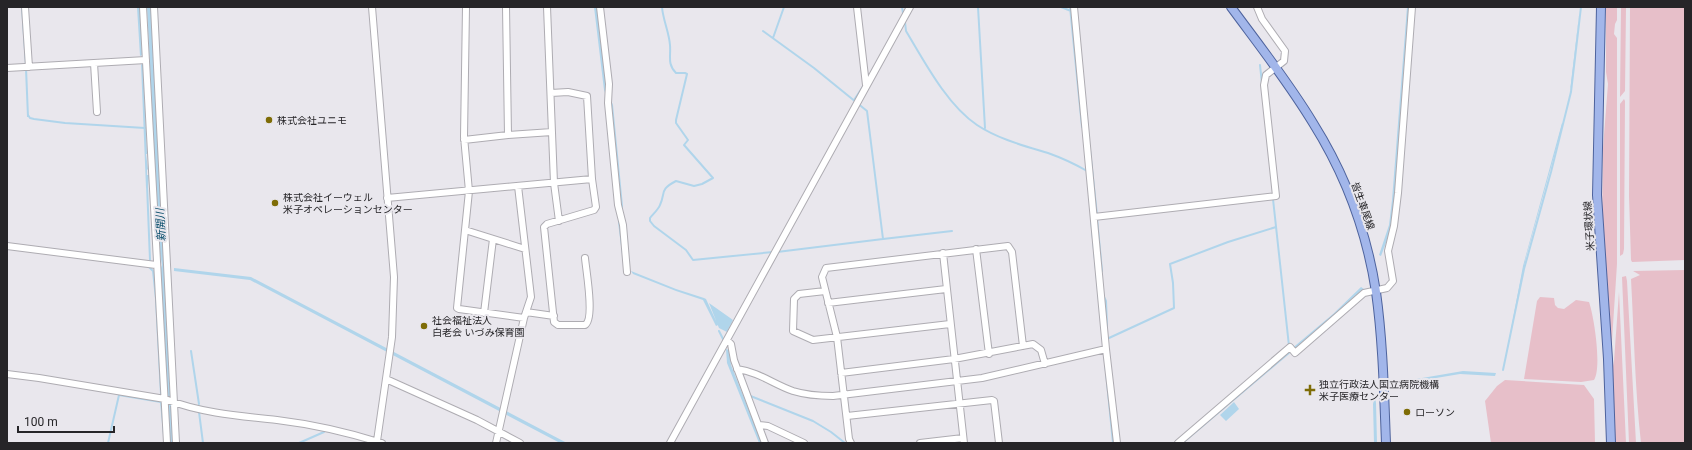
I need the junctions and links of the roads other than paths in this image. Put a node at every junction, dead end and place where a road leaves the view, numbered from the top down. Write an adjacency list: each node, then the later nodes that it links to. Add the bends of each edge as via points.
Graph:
1 (25, 7): 18 (street)
2 (143, 7): 16 (street)
3 (154, 7): 41 (street)
4 (372, 7): 31 (street)
5 (466, 7): 26 (street)
6 (506, 7): 25 (street)
7 (547, 7): 22 (street)
8 (600, 7): 42 (street)
9 (857, 7): 21 (street)
10 (910, 7): 21 (street)
11 (1074, 7): 32 (street)
12 (1231, 7): 20 (main road, 皆生車尾線)
13 (1257, 7): 20 (street, via 1262,19 1285,51 1284,61)
14 (1412, 7): 45 (street, via 1398,193 1388,251 1393,281 1388,288)
15 (1601, 7): 85 (main road, 米子環状線, via 1597,195)
16 (146, 60): 17 (street); 41 (street)
17 (94, 63): 18 (street); 23 (street)
18 (29, 66): 19 (street)
19 (7, 68)
20 (1275, 68): 32 (street, via 1266,75 1264,86 1276,196); 45 (main road, 皆生車尾線, via 1314,124 1333,159 1352,201 1366,243)
21 (866, 85): 52 (street)
22 (551, 92): 24 (street); 27 (street, via 587,96)
23 (97, 112)
24 (552, 132): 25 (street); 28 (street)
25 (508, 134): 26 (street)
26 (464, 140): 30 (street)
27 (592, 179): 28 (street); 33 (street, via 596,205 594,210)
28 (554, 183): 29 (street); 33 (street)
29 (518, 186): 30 (street); 37 (street)
30 (469, 191): 31 (street); 34 (street)
31 (387, 198): 61 (street, via 394,277 392,337)
32 (1094, 217): 54 (street)
33 (559, 221): 49 (street, via 544,227)
34 (465, 230): 35 (street); 47 (street, via 457,308)
35 (493, 239): 37 (street); 47 (street)
36 (7, 246): 41 (street)
37 (525, 249): 48 (street, via 531,297)
38 (976, 249): 39 (street); 53 (street, via 1004,246 1011,249); 55 (street)
39 (943, 253): 43 (street); 44 (street, via 830,267 824,270 822,277)
40 (585, 258): 49 (street, via 590,307 587,324 560,326 555,323)
41 (161, 263): 64 (street); 65 (street)
42 (627, 272)
43 (946, 289): 46 (street); 50 (street)
44 (824, 291): 46 (street); 51 (street, via 795,296 793,331 813,340)
45 (1376, 291): 83 (street, via 1364,293 1295,353 1290,347); 84 (main road, 皆生車尾線, via 1382,339)
46 (828, 303): 51 (street)
47 (484, 313): 48 (street)
48 (525, 315): 49 (street); 69 (street)
49 (554, 316)
50 (950, 324): 51 (street); 56 (street)
51 (837, 338): 59 (street)
52 (727, 340): 58 (street, via 731,344); 76 (street)
53 (1023, 346): 55 (street); 57 (street, via 1037,346 1041,350)
54 (1106, 349): 57 (street); 82 (street)
55 (989, 354): 56 (street)
56 (954, 359): 59 (street); 62 (street)
57 (1045, 364): 62 (street, via 994,376)
58 (738, 369): 63 (street, via 750,371 804,394); 68 (street)
59 (841, 373): 63 (street)
60 (7, 374): 64 (street)
61 (386, 380): 69 (street); 71 (street)
62 (957, 381): 63 (street); 66 (street)
63 (844, 395): 67 (street)
64 (165, 399): 65 (street); 72 (street)
65 (174, 403): 71 (street, via 218,413 305,424); 73 (street)
66 (959, 403): 67 (street); 70 (street); 81 (street, via 994,401)
67 (847, 416): 79 (street)
68 (758, 425): 77 (street); 78 (street, via 768,426)
69 (498, 431): 74 (street); 75 (street)
70 (964, 441): 80 (street)
71 (379, 442)
72 (167, 443)
73 (176, 443)
74 (496, 443)
75 (520, 443)
76 (670, 443)
77 (765, 443)
78 (804, 443)
79 (851, 443)
80 (920, 443)
81 (999, 443)
82 (1117, 443)
83 (1178, 443)
84 (1386, 443)
85 (1611, 443)

